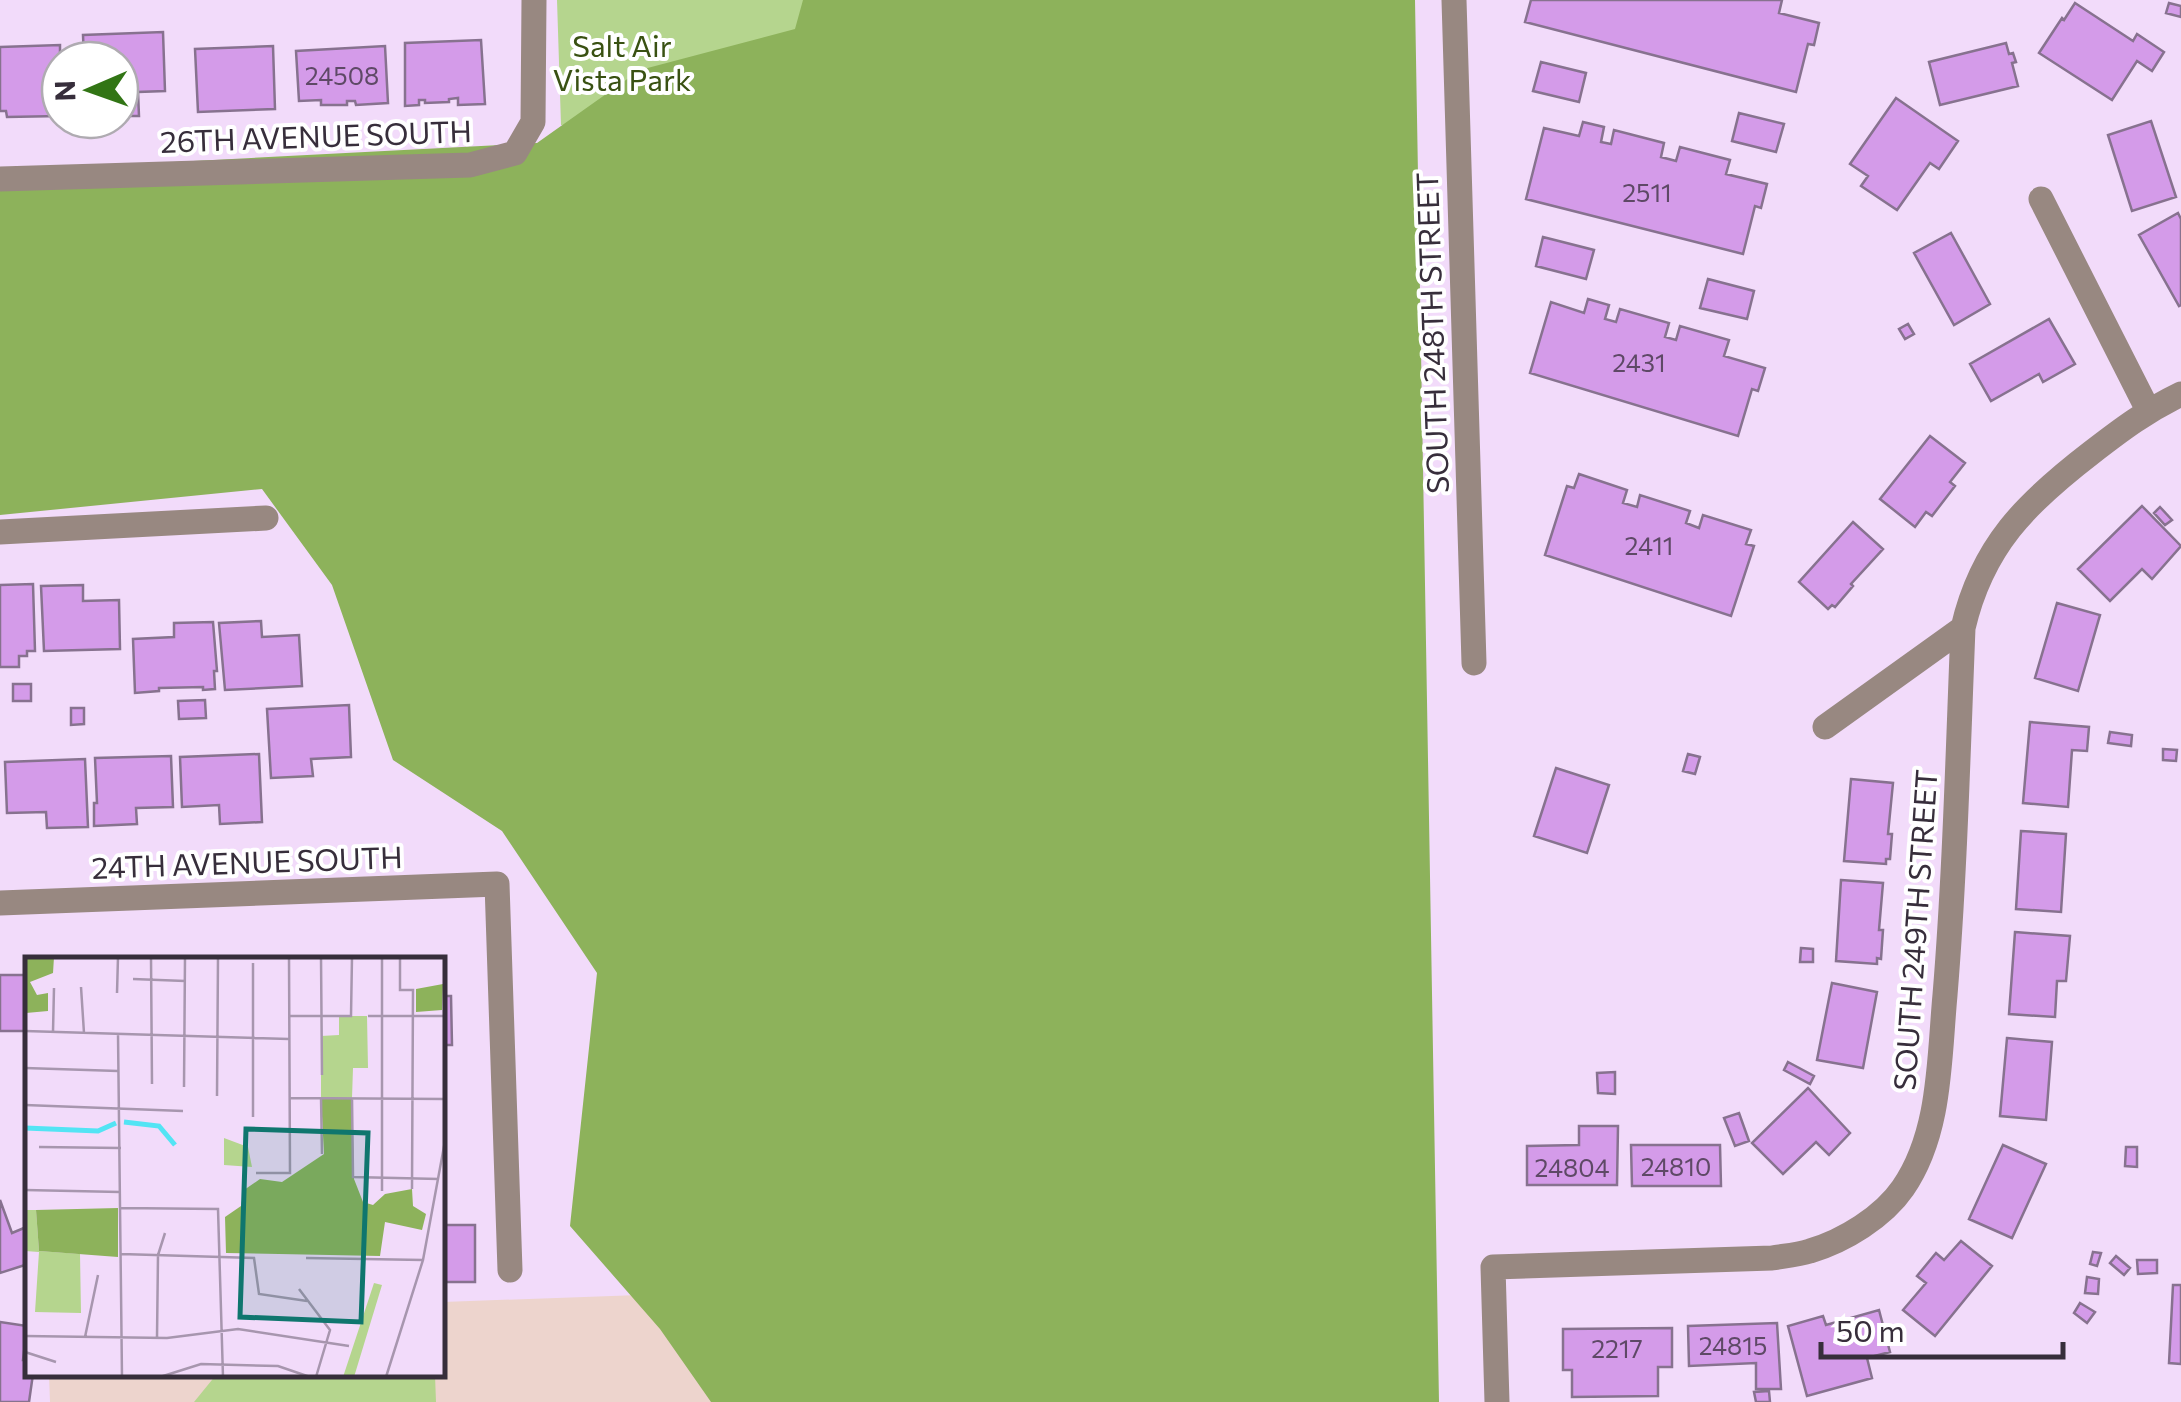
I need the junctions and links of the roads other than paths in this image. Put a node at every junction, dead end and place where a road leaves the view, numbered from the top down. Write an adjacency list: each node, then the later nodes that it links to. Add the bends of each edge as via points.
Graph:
1 (534, 0): 3 (street, 26TH AVENUE SOUTH, via 533,122 515,153 470,165)
2 (1454, 0): 10 (street, SOUTH 248TH STREET)
3 (0, 180)
4 (2041, 199): 6 (street)
5 (2181, 394): 6 (street, SOUTH 249TH STREET)
6 (2148, 410): 9 (street, SOUTH 249TH STREET, via 2045,489 2006,533 1970,596)
7 (266, 518): 8 (street)
8 (0, 532)
9 (1963, 628): 11 (street); 14 (street, SOUTH 249TH STREET, via 1950,932 1934,1113 1903,1189 1874,1218 1810,1251 1772,1258 1493,1266)
10 (1474, 664)
11 (1825, 728)
12 (0, 903): 13 (street, 24TH AVENUE SOUTH, via 497,884)
13 (510, 1270)
14 (1497, 1402)

